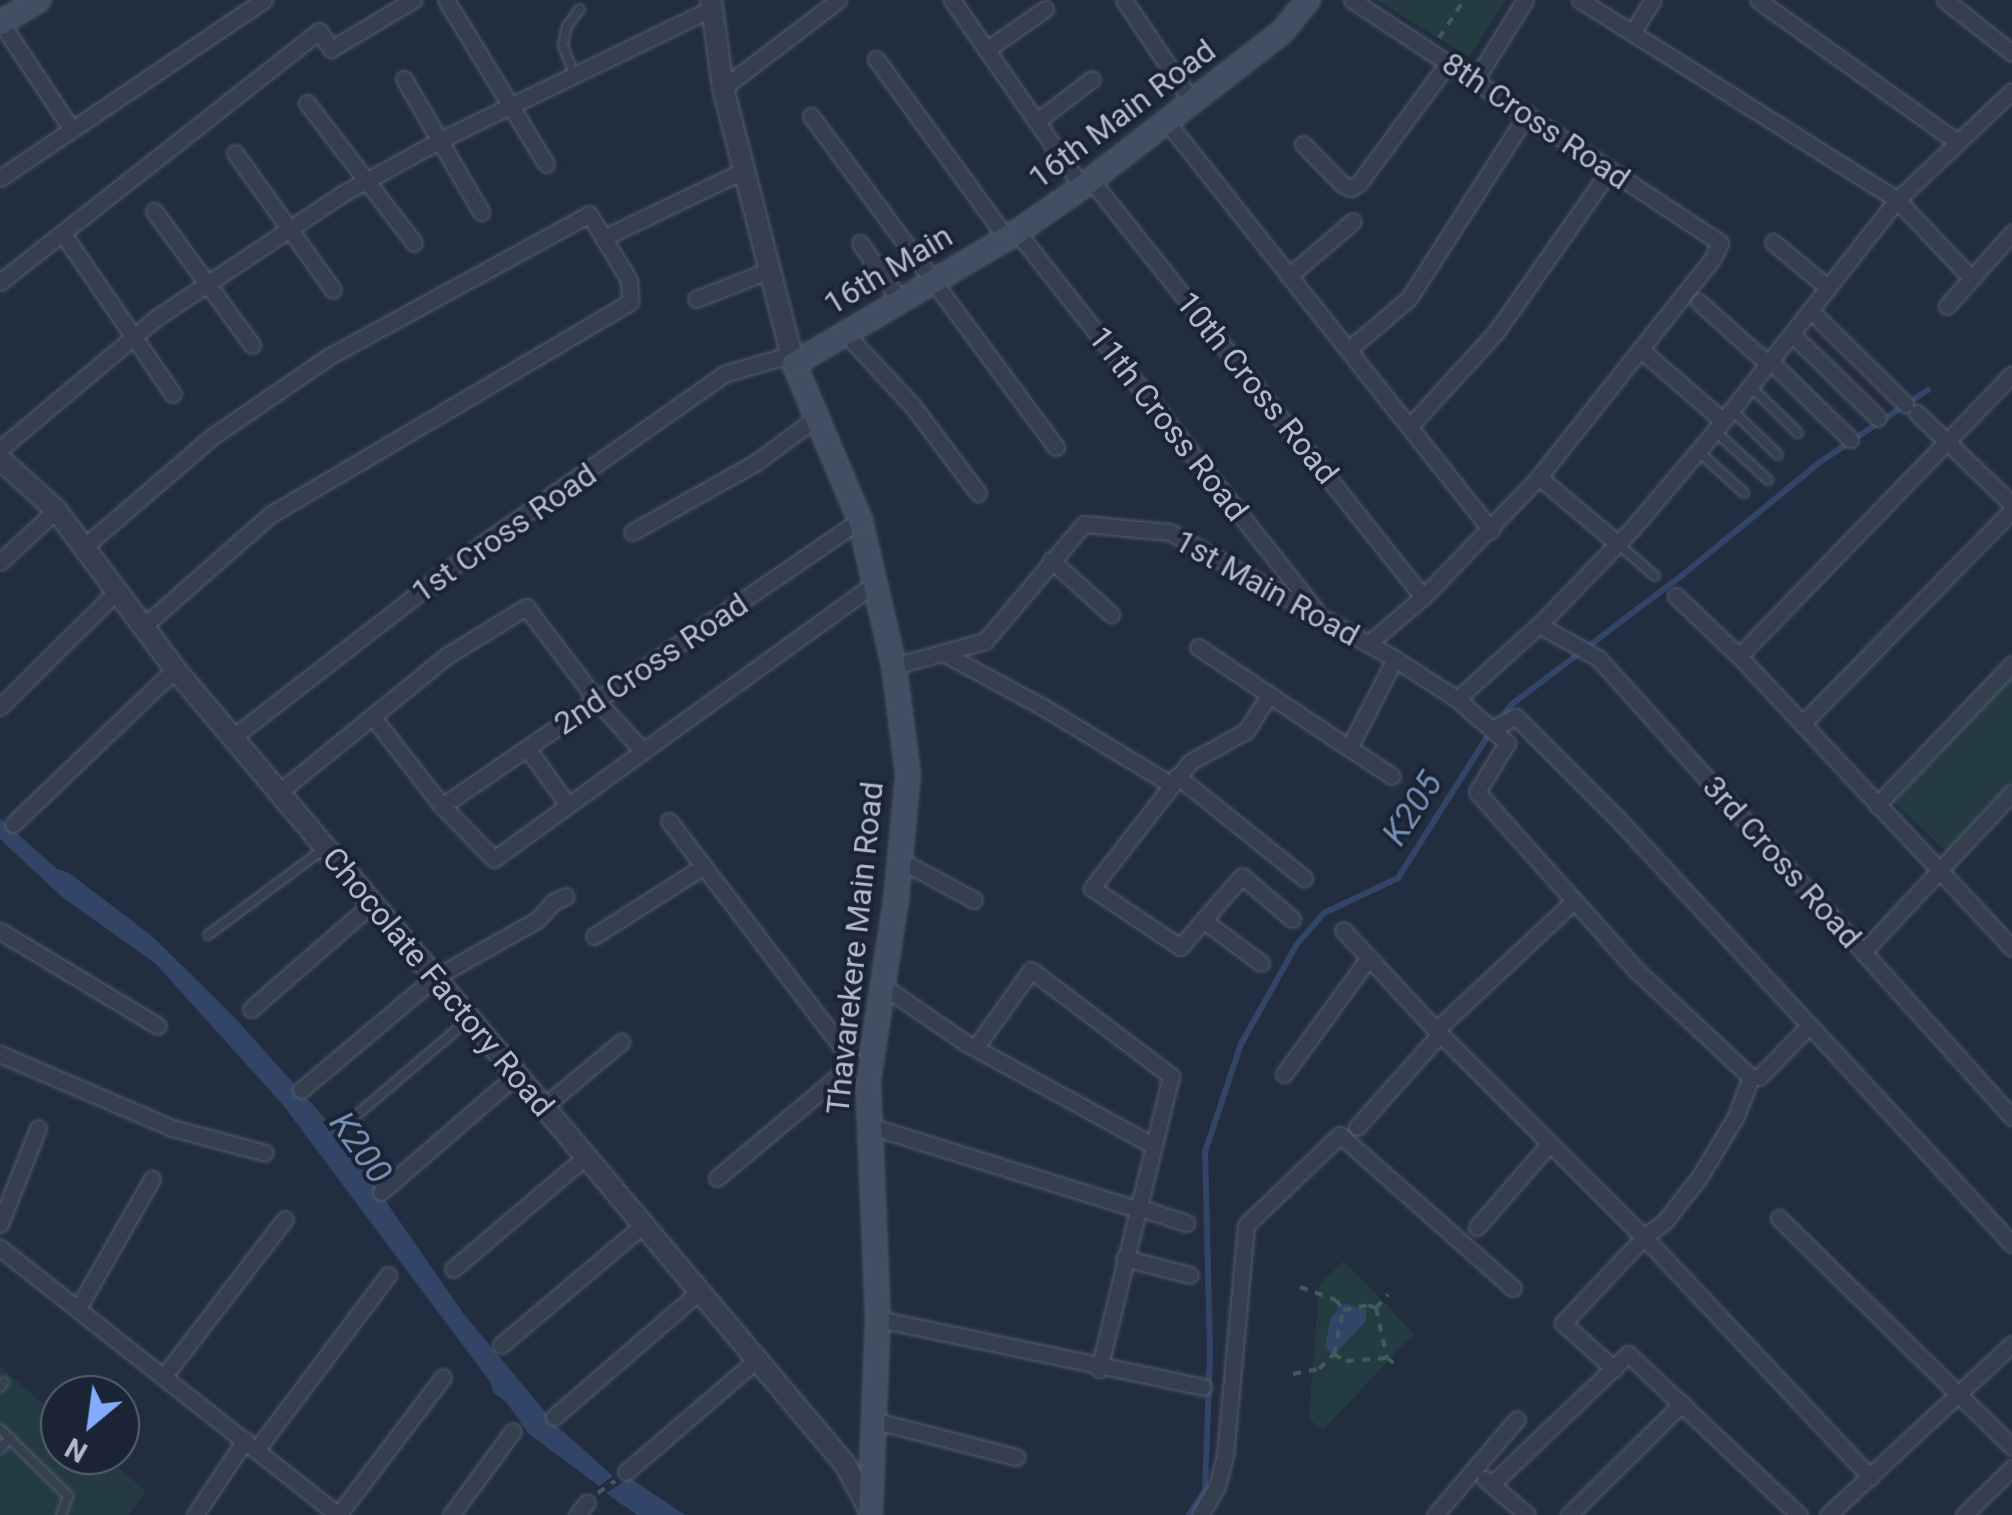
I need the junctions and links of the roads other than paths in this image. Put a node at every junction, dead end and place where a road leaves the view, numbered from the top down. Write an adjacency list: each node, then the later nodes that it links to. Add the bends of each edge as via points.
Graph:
1 (39, 0): 18 (main road)
2 (264, 0): 37 (street)
3 (413, 0): 53 (street, via 331,49 319,31)
4 (446, 0): 32 (street)
5 (838, 0): 28 (street)
6 (952, 0): 20 (street, 10th Cross Road)
7 (1124, 0): 31 (street)
8 (1352, 0): 23 (street, 8th Cross Road)
9 (1525, 0): 27 (street)
10 (1580, 0): 19 (street)
11 (1652, 0): 19 (street)
12 (1758, 0): 39 (street)
13 (1944, 0): 21 (street)
14 (1306, 1): 31 (main road, 16th Main Road, via 1282,32)
15 (711, 4): 24 (street); 28 (street, Thavarekere Main Road)
16 (580, 8): 24 (lane, via 564,36)
17 (1045, 8): 20 (street)
18 (0, 23): 37 (street)
19 (1632, 33): 48 (street)
20 (986, 50): 35 (street, 10th Cross Road)
21 (2012, 53)
22 (876, 59): 55 (street, 11th Cross Road)
23 (1449, 62): 27 (street, 8th Cross Road); 40 (street, via 1359,183 1342,185)
24 (574, 74): 32 (street)
25 (404, 79): 38 (street)
26 (1092, 79): 35 (street)
27 (1476, 79): 33 (street, 8th Cross Road)
28 (723, 88): 43 (street, Thavarekere Main Road)
29 (2012, 91): 39 (street)
30 (307, 102): 46 (street)
31 (1193, 103): 36 (main road, 16th Main Road)
32 (512, 104): 38 (street); 42 (street)
33 (1527, 114): 44 (street, 8th Cross Road); 77 (street, via 1409,298)
34 (811, 116): 63 (street)
35 (1037, 121): 47 (street, 10th Cross Road)
36 (1167, 122): 47 (main road, 16th Main Road); 61 (street)
37 (72, 130): 45 (street)
38 (442, 139): 46 (street); 50 (street)
39 (1956, 142): 48 (street)
40 (1302, 144)
41 (235, 153): 52 (street)
42 (546, 164)
43 (744, 170): 56 (street); 60 (street, Thavarekere Main Road)
44 (1610, 170): 78 (street, 8th Cross Road, via 1720,243); 87 (street, via 1496,332)
45 (0, 178)
46 (367, 180): 52 (street); 58 (street)
47 (1086, 183): 55 (main road, 16th Main Road); 112 (street, 10th Cross Road)
48 (1897, 200): 62 (street); 66 (street)
49 (154, 211): 65 (street)
50 (481, 212)
51 (1354, 221): 61 (street)
52 (289, 229): 65 (street); 67 (street)
53 (63, 234): 64 (street); 75 (street)
54 (2012, 234): 62 (street)
55 (1012, 235): 63 (main road, 16th Main); 115 (street, 11th Cross Road)
56 (603, 238): 106 (street, via 589,214 330,356 213,436); 117 (street, via 629,280 630,302 271,514)
57 (1773, 242): 66 (street)
58 (414, 243)
59 (860, 243): 69 (street)
60 (770, 270): 68 (street); 79 (street, Thavarekere Main Road)
61 (1288, 276): 77 (street)
62 (1970, 276): 71 (street)
63 (935, 280): 69 (main road, 16th Main); 91 (street)
64 (0, 282)
65 (208, 283): 75 (street); 76 (street)
66 (1828, 288): 72 (street)
67 (333, 290)
68 (696, 299)
69 (900, 301): 73 (main road, 16th Main)
70 (1699, 302): 80 (street)
71 (1947, 306)
72 (1810, 310): 74 (street); 90 (street)
73 (845, 333): 79 (main road, 16th Main); 98 (street, via 912,404)
74 (1792, 334): 80 (street); 85 (street)
75 (133, 337): 83 (street); 92 (street)
76 (252, 345)
77 (1348, 350): 87 (street)
78 (1640, 350): 86 (street); 96 (street)
79 (793, 359): 84 (main road, Thavarekere Main Road); 133 (street, 1st Cross Road, via 724,374 485,542)
80 (1769, 362): 82 (street); 89 (street)
81 (2012, 374): 90 (street)
82 (1750, 386): 86 (street); 88 (lane)
83 (172, 394)
84 (816, 418): 102 (main road, Thavarekere Main Road); 104 (street, via 755,463)
85 (1878, 418)
86 (1724, 421): 93 (street); 94 (lane); 97 (lane)
87 (1409, 427): 103 (street)
88 (1798, 433)
89 (1850, 439)
90 (1946, 442): 100 (street); 121 (street)
91 (1056, 447)
92 (0, 448)
93 (1698, 451): 99 (lane); 105 (street)
94 (1778, 455)
95 (0, 459): 101 (street, Chocolate Factory Road)
96 (1538, 476): 103 (street); 105 (street)
97 (1768, 480)
98 (978, 493)
99 (1744, 493)
100 (2012, 507): 131 (street)
101 (56, 510): 106 (street, Chocolate Factory Road); 108 (street)
102 (860, 520): 110 (main road, Thavarekere Main Road); 128 (street, 2nd Cross Road)
103 (1490, 530): 112 (street)
104 (632, 532)
105 (1618, 544): 109 (lane); 116 (street)
106 (85, 546): 111 (street, Chocolate Factory Road)
107 (1052, 560): 114 (street); 115 (street, 1st Main Road, via 1084,524 1170,532); 120 (street, 1st Main Road, via 985,641)
108 (0, 562)
109 (1655, 576)
110 (875, 583): 124 (main road, Thavarekere Main Road); 136 (street)
111 (116, 592): 117 (street, Chocolate Factory Road); 129 (street)
112 (1423, 596): 118 (street)
113 (1676, 596): 121 (street)
114 (1111, 614)
115 (1320, 616): 118 (street, 1st Main Road)
116 (1539, 625): 127 (street); 162 (street, 3rd Cross Road, via 1598,658)
117 (144, 626): 125 (street, Chocolate Factory Road)
118 (1368, 643): 122 (street, 1st Main Road)
119 (1198, 647): 126 (street)
120 (945, 654): 124 (street, 1st Main Road); 138 (street)
121 (1740, 656): 131 (street)
122 (1395, 659): 127 (street, 1st Main Road); 135 (street)
123 (2012, 664): 142 (street)
124 (894, 666): 147 (main road, Thavarekere Main Road, via 908,774)
125 (174, 670): 133 (street, Chocolate Factory Road); 145 (street)
126 (1269, 695): 135 (street); 138 (street, via 1246,731 1190,762)
127 (1457, 699): 132 (street, 1st Main Road)
128 (598, 702): 130 (street, via 526,607 448,655); 134 (street, 2nd Cross Road); 136 (street)
129 (0, 707)
130 (372, 716): 139 (street); 143 (street)
131 (1802, 724): 142 (street)
132 (1491, 729): 153 (street, via 1507,743 1477,792); 170 (street, via 1516,717)
133 (232, 738): 139 (street, Chocolate Factory Road)
134 (527, 748): 141 (street); 143 (street, 2nd Cross Road)
135 (1349, 748): 137 (street)
136 (642, 750): 141 (street)
137 (1392, 776)
138 (1173, 780): 150 (street); 156 (street, via 1092,888 1180,947)
139 (278, 792): 146 (street, Chocolate Factory Road)
140 (2012, 793): 149 (street)
141 (568, 804): 143 (street, via 494,859)
142 (1877, 805): 149 (street)
143 (442, 806)
144 (669, 821): 148 (street)
145 (13, 824)
146 (325, 848): 154 (street, Chocolate Factory Road); 159 (lane)
147 (900, 860): 152 (street); 166 (main road, Thavarekere Main Road)
148 (704, 866): 160 (street); 175 (street)
149 (1941, 873): 161 (street); 162 (street)
150 (1304, 878)
151 (566, 896): 165 (street, via 537,920)
152 (974, 900)
153 (1574, 901): 171 (street); 178 (street, via 1635,969)
154 (372, 904): 165 (street, Chocolate Factory Road); 167 (street)
155 (1292, 918): 156 (street, via 1242,876)
156 (1203, 920): 164 (street)
157 (1343, 930): 163 (street)
158 (0, 931): 169 (street)
159 (208, 935)
160 (594, 936)
161 (2011, 944)
162 (1863, 952): 182 (street, 3rd Cross Road)
163 (1368, 958): 171 (street); 176 (street)
164 (1261, 963)
165 (434, 978): 168 (street, Chocolate Factory Road); 179 (street)
166 (880, 984): 173 (street); 175 (main road, Thavarekere Main Road)
167 (251, 1009)
168 (469, 1019): 177 (street, Chocolate Factory Road); 181 (lane)
169 (158, 1026)
170 (1808, 1026): 178 (street, via 1759,1077); 201 (street)
171 (1438, 1032): 184 (street); 186 (street)
172 (622, 1042): 180 (street)
173 (975, 1048): 187 (street); 187 (street, via 1031,970 1171,1076)
174 (0, 1054): 188 (street, via 172,1128)
175 (861, 1072): 183 (main road, Thavarekere Main Road); 190 (street)
176 (1284, 1074)
177 (516, 1075): 180 (street, Chocolate Factory Road); 192 (street)
178 (1751, 1076): 200 (street, via 1700,1176)
179 (301, 1090)
180 (543, 1107): 189 (street, Chocolate Factory Road)
181 (359, 1113)
182 (2012, 1117)
183 (866, 1125): 193 (street); 210 (main road, Thavarekere Main Road)
184 (1357, 1127)
185 (38, 1128): 197 (street)
186 (1550, 1143): 199 (street); 200 (street)
187 (1154, 1146): 193 (street)
188 (265, 1153)
189 (585, 1156): 198 (street, Chocolate Factory Road); 204 (street)
190 (717, 1178)
191 (152, 1179): 209 (street)
192 (381, 1192)
193 (1137, 1208): 196 (street); 203 (street)
194 (284, 1218): 216 (street)
195 (1779, 1218): 219 (street)
196 (1186, 1223)
197 (0, 1224)
198 (642, 1225): 208 (street, Chocolate Factory Road); 212 (street)
199 (1477, 1226)
200 (1644, 1237): 215 (street, via 1563,1322); 234 (street)
201 (2012, 1244)
202 (0, 1248): 209 (street)
203 (1124, 1258): 206 (street); 214 (street)
204 (453, 1269)
205 (388, 1275): 227 (street)
206 (1190, 1275)
207 (1513, 1288): 240 (street, via 1340,1135 1246,1226 1225,1456)
208 (699, 1292): 213 (street, Chocolate Factory Road); 221 (street)
209 (78, 1308): 216 (street)
210 (878, 1319): 214 (street); 223 (main road, Thavarekere Main Road)
211 (2012, 1344): 219 (street)
212 (501, 1345)
213 (756, 1360): 232 (street); 236 (street, Chocolate Factory Road, via 845,1464)
214 (1099, 1369): 218 (street)
215 (1614, 1369): 220 (street, via 1628,1354); 235 (street)
216 (164, 1376): 227 (street)
217 (443, 1377): 227 (street, via 338,1515)
218 (1202, 1387)
219 (1958, 1395): 228 (street); 234 (street)
220 (1682, 1403): 243 (street); 244 (street)
221 (554, 1417)
222 (1516, 1418): 233 (street)
223 (876, 1421): 230 (street); 236 (main road, Thavarekere Main Road)
224 (0, 1429): 226 (lane)
225 (513, 1430): 239 (street)
226 (10, 1438): 229 (lane); 237 (lane, via 68,1496)
227 (251, 1445): 238 (street)
228 (2012, 1446)
229 (0, 1449)
230 (1016, 1457)
231 (2012, 1468): 246 (street)
232 (626, 1472)
233 (1473, 1473): 235 (street); 241 (street)
234 (1870, 1476): 245 (street)
235 (1492, 1484): 242 (street)
236 (876, 1514)
237 (61, 1515)
238 (195, 1515)
239 (451, 1515)
240 (1200, 1515)
241 (1434, 1515)
242 (1527, 1515)
243 (1569, 1515)
244 (1798, 1515)
245 (1828, 1515)
246 (1964, 1515)

